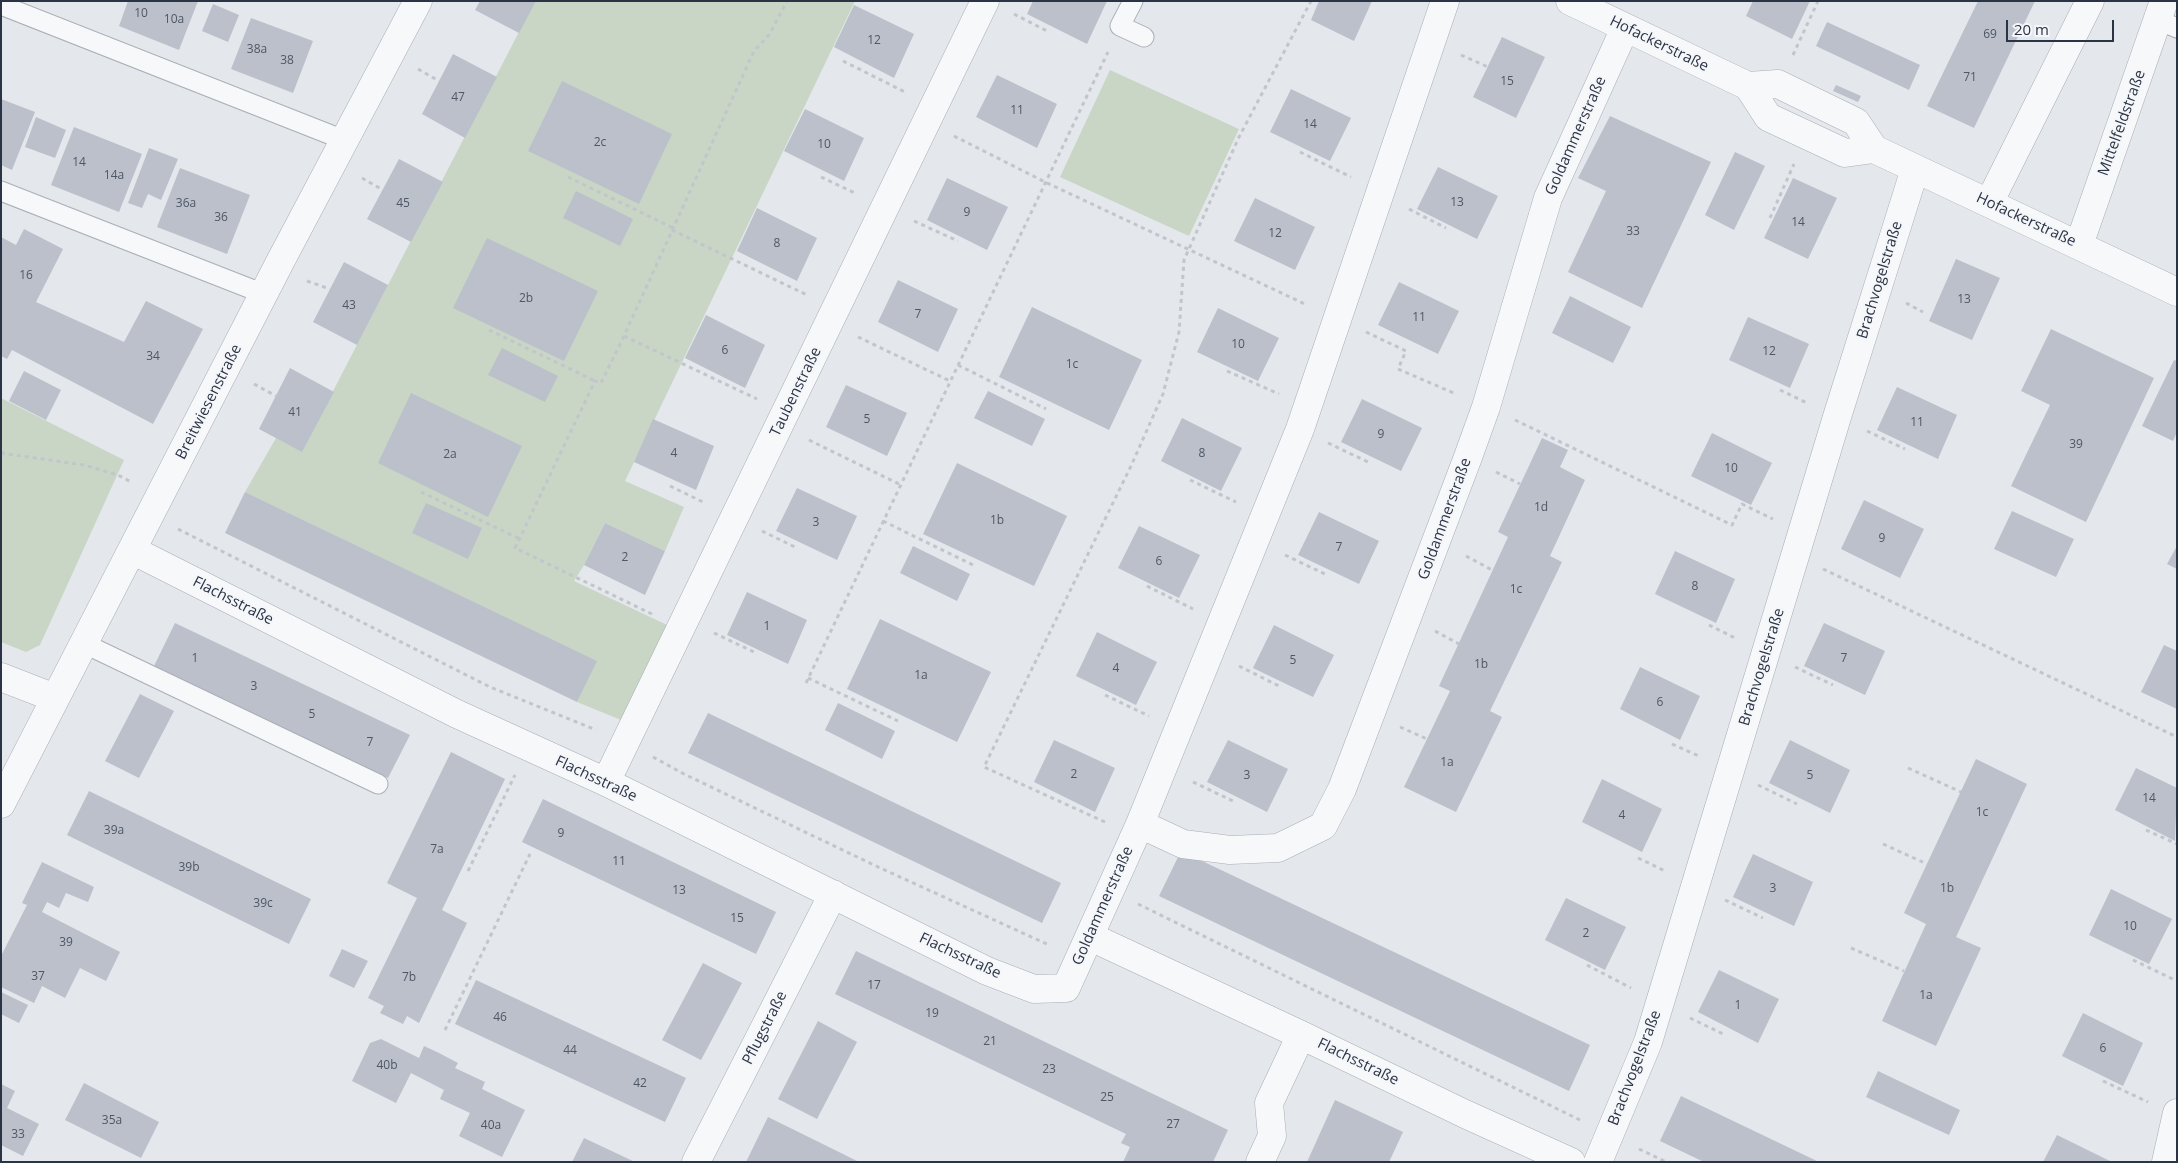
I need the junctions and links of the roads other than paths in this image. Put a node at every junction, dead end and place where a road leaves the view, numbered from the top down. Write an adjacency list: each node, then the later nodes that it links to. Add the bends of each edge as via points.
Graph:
1 (418, 1): 12 (street, Breitwiesenstraße)
2 (1133, 1): 10 (lane, via 1120,26)
3 (1445, 1): 27 (street, Goldammerstraße, via 1303,418)
4 (1570, 1): 9 (street, Hofackerstraße)
5 (2090, 1): 16 (street)
6 (1, 5): 12 (lane)
7 (996, 6): 24 (street, Taubenstraße, via 930,115)
8 (2166, 16): 17 (street, Mittelfeldstraße)
9 (1625, 28): 11 (street, Hofackerstraße); 27 (street, Goldammerstraße, via 1548,198 1486,407 1412,609 1348,772 1323,826 1278,848 1230,850 1183,844)
10 (1144, 37)
11 (1748, 86): 13 (street, Hofackerstraße, via 1778,84 1856,122); 13 (street, via 1768,117 1845,153)
12 (344, 140): 19 (street, Breitwiesenstraße)
13 (1874, 148): 14 (street, Hofackerstraße)
14 (1915, 169): 16 (street, Hofackerstraße); 36 (street, Brachvogelstraße, via 1648,1042)
15 (1, 191): 19 (lane)
16 (1989, 203): 17 (street, Hofackerstraße)
17 (2079, 245): 18 (street, Hofackerstraße)
18 (2177, 292)
19 (264, 294): 20 (street, Breitwiesenstraße)
20 (132, 550): 21 (street, Breitwiesenstraße); 24 (street, Flachsstraße, via 457,714)
21 (84, 643): 23 (street, Breitwiesenstraße); 25 (lane)
22 (1, 677): 23 (street)
23 (54, 698): 26 (street, Breitwiesenstraße)
24 (606, 782): 28 (street, Flachsstraße)
25 (378, 784)
26 (1, 804)
27 (1138, 830): 29 (street, Goldammerstraße)
28 (833, 894): 30 (street, Flachsstraße, via 987,971 1034,989); 33 (street, Pflugstraße)
29 (1085, 948): 30 (street, Goldammerstraße); 31 (street, Flachsstraße)
30 (1066, 988)
31 (1301, 1035): 34 (street, via 1269,1103 1272,1136); 35 (street, Flachsstraße)
32 (2177, 1114): 37 (street)
33 (696, 1162)
34 (1260, 1162)
35 (1571, 1162)
36 (1598, 1162)
37 (2166, 1162)

